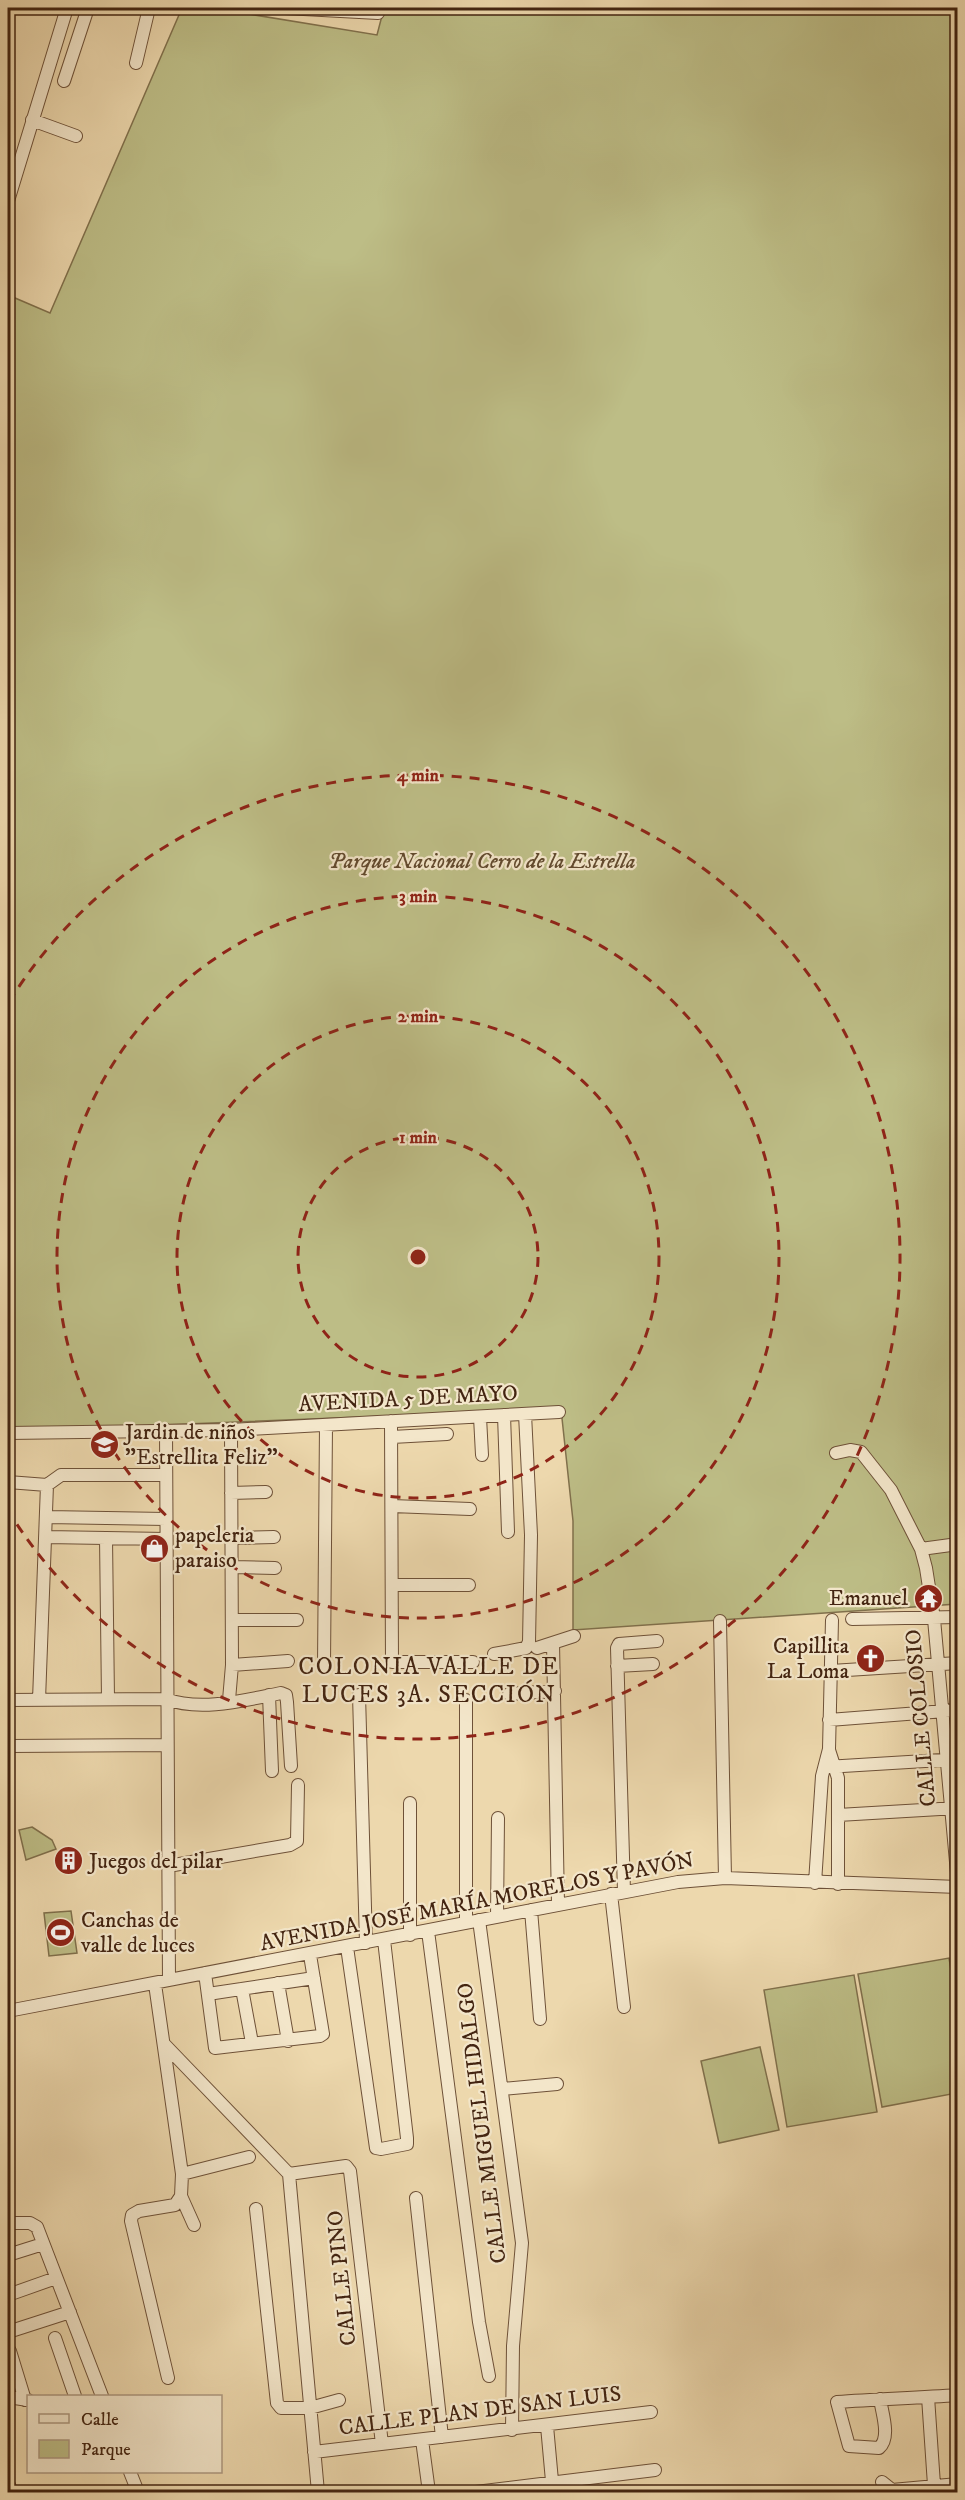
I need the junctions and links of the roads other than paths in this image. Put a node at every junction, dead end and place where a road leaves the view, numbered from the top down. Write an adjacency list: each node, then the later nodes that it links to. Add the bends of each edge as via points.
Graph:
1 (67, 8): 9 (street)
2 (88, 8): 8 (street)
3 (149, 8): 7 (street)
4 (285, 8): 5 (street)
5 (308, 9): 6 (street)
6 (378, 13)
7 (136, 63)
8 (64, 81)
9 (32, 120): 10 (street); 11 (street)
10 (76, 136)
11 (8, 201)
12 (559, 1412): 13 (street, AVENIDA 5 DE MAYO)
13 (525, 1414): 14 (street, AVENIDA 5 DE MAYO); 57 (street, via 531,1535 529,1642 526,1648)
14 (504, 1415): 15 (street, AVENIDA 5 DE MAYO); 34 (street)
15 (480, 1417): 16 (street, AVENIDA 5 DE MAYO); 24 (street)
16 (391, 1421): 17 (street, AVENIDA 5 DE MAYO); 22 (street)
17 (326, 1425): 19 (street, AVENIDA 5 DE MAYO); 63 (street)
18 (166, 1430): 19 (street, AVENIDA 5 DE MAYO); 20 (street, AVENIDA 5 DE MAYO); 25 (street)
19 (231, 1430): 29 (street)
20 (8, 1433)
21 (447, 1434): 22 (street)
22 (392, 1437): 30 (street)
23 (836, 1453): 41 (street, CALLE COLOSIO, via 861,1452 891,1490)
24 (482, 1455)
25 (165, 1475): 27 (street, via 61,1475); 33 (street)
26 (8, 1482): 27 (street)
27 (47, 1485): 32 (street)
28 (266, 1492): 29 (street)
29 (231, 1493): 38 (street)
30 (392, 1506): 31 (street); 44 (street)
31 (470, 1509)
32 (47, 1516): 33 (street); 35 (street)
33 (166, 1519): 39 (street)
34 (508, 1532)
35 (46, 1537): 37 (street); 73 (street)
36 (274, 1537): 38 (street)
37 (106, 1538): 39 (street); 71 (street)
38 (232, 1538): 42 (street)
39 (166, 1539): 74 (street)
40 (957, 1544): 41 (street)
41 (921, 1549): 48 (street, CALLE COLOSIO)
42 (232, 1567): 43 (street); 49 (street)
43 (275, 1568)
44 (393, 1585): 45 (street); 59 (street, via 392,1662)
45 (469, 1585)
46 (957, 1617): 48 (street)
47 (852, 1619): 48 (street)
48 (934, 1619): 64 (street, CALLE COLOSIO)
49 (232, 1620): 50 (street); 62 (street)
50 (297, 1620)
51 (720, 1620): 92 (street)
52 (832, 1620): 66 (street)
53 (574, 1636): 55 (street)
54 (657, 1641): 65 (street, via 620,1644 616,1648)
55 (553, 1643): 56 (street); 67 (street)
56 (537, 1648)
57 (494, 1654)
58 (288, 1661): 62 (street)
59 (473, 1662)
60 (957, 1663): 64 (street)
61 (653, 1664): 65 (street)
62 (232, 1665): 76 (street)
63 (324, 1665)
64 (937, 1665): 66 (street); 78 (street, CALLE COLOSIO)
65 (617, 1666): 96 (street)
66 (831, 1671): 79 (street)
67 (555, 1691): 68 (street); 98 (street)
68 (509, 1694)
69 (269, 1695): 76 (street); 83 (street, via 286,1695); 85 (street)
70 (359, 1695): 105 (street)
71 (108, 1699): 73 (street); 74 (street)
72 (8, 1700): 73 (street)
73 (39, 1700)
74 (166, 1700): 76 (street, via 200,1706); 80 (street)
75 (466, 1700): 101 (street, CALLE MIGUEL HIDALGO)
76 (229, 1701)
77 (957, 1710): 78 (street)
78 (940, 1712): 79 (street); 82 (street, CALLE COLOSIO)
79 (829, 1720): 84 (street)
80 (166, 1745): 81 (street); 91 (street)
81 (8, 1746)
82 (951, 1760): 84 (street); 88 (street, CALLE COLOSIO)
83 (291, 1766)
84 (830, 1767): 89 (street, via 838,1778); 93 (street, via 822,1776)
85 (272, 1772)
86 (298, 1785): 91 (street, via 297,1841)
87 (410, 1803): 103 (street)
88 (953, 1809): 89 (street); 95 (street, CALLE COLOSIO)
89 (838, 1815): 94 (street)
90 (498, 1818): 100 (street)
91 (168, 1866): 110 (street)
92 (725, 1878): 93 (street, AVENIDA JOSÉ MARÍA MORELOS Y PAVÓN); 96 (street, AVENIDA JOSÉ MARÍA MORELOS Y PAVÓN)
93 (815, 1883): 94 (street, AVENIDA JOSÉ MARÍA MORELOS Y PAVÓN)
94 (838, 1884): 95 (street, AVENIDA JOSÉ MARÍA MORELOS Y PAVÓN)
95 (957, 1886)
96 (624, 1892): 97 (street, AVENIDA JOSÉ MARÍA MORELOS Y PAVÓN)
97 (611, 1894): 98 (street, AVENIDA JOSÉ MARÍA MORELOS Y PAVÓN); 115 (street)
98 (558, 1904): 99 (street, AVENIDA JOSÉ MARÍA MORELOS Y PAVÓN)
99 (531, 1910): 100 (street, AVENIDA JOSÉ MARÍA MORELOS Y PAVÓN); 117 (street)
100 (497, 1917): 101 (street, AVENIDA JOSÉ MARÍA MORELOS Y PAVÓN)
101 (473, 1922): 102 (street, AVENIDA JOSÉ MARÍA MORELOS Y PAVÓN); 122 (street, CALLE MIGUEL HIDALGO)
102 (428, 1931): 103 (street, AVENIDA JOSÉ MARÍA MORELOS Y PAVÓN); 139 (street)
103 (410, 1935): 104 (street, AVENIDA JOSÉ MARÍA MORELOS Y PAVÓN)
104 (384, 1940): 105 (street, AVENIDA JOSÉ MARÍA MORELOS Y PAVÓN); 106 (street, via 407,2138 402,2147 376,2148)
105 (366, 1943): 106 (street, AVENIDA JOSÉ MARÍA MORELOS Y PAVÓN)
106 (347, 1947): 107 (street, AVENIDA JOSÉ MARÍA MORELOS Y PAVÓN)
107 (310, 1954): 108 (street, AVENIDA JOSÉ MARÍA MORELOS Y PAVÓN); 109 (street)
108 (205, 1973): 110 (street, AVENIDA JOSÉ MARÍA MORELOS Y PAVÓN); 114 (street)
109 (314, 1978): 111 (street); 118 (street, via 323,2034)
110 (169, 1980): 112 (street, AVENIDA JOSÉ MARÍA MORELOS Y PAVÓN)
111 (278, 1983): 113 (street); 118 (street)
112 (155, 1984): 116 (street, AVENIDA JOSÉ MARÍA MORELOS Y PAVÓN); 120 (street)
113 (242, 1989): 114 (street); 119 (street)
114 (208, 1994): 119 (street, via 215,2048)
115 (624, 2007)
116 (8, 2011)
117 (540, 2019)
118 (288, 2041): 119 (street)
119 (252, 2043)
120 (165, 2044): 124 (street); 125 (street)
121 (557, 2084): 122 (street)
122 (502, 2089): 152 (street, CALLE MIGUEL HIDALGO, via 522,2243 513,2346)
123 (249, 2157): 124 (street)
124 (182, 2174): 126 (street)
125 (289, 2175): 149 (street); 155 (street, CALLE PINO, via 334,2166 346,2166 350,2171)
126 (181, 2196): 130 (street); 140 (street, via 175,2205 139,2211 131,2221)
127 (416, 2198): 153 (street)
128 (256, 2209): 149 (street, via 277,2403 281,2408)
129 (13, 2223): 131 (street, via 37,2227)
130 (194, 2225)
131 (43, 2244): 132 (street); 133 (street)
132 (8, 2255)
133 (56, 2278): 134 (street); 135 (street)
134 (8, 2295)
135 (70, 2312): 136 (street); 142 (street)
136 (8, 2332)
137 (55, 2338): 141 (street)
138 (10, 2351): 147 (street)
139 (489, 2376)
140 (168, 2378)
141 (74, 2395)
142 (101, 2395)
143 (957, 2395): 145 (street)
144 (8, 2397): 147 (street)
145 (928, 2397): 146 (street); 162 (street)
146 (880, 2399): 146 (street, via 837,2402 849,2446 879,2448 883,2444 886,2438)
147 (27, 2400)
148 (339, 2400): 149 (street)
149 (310, 2408): 156 (street)
150 (651, 2412): 151 (street, CALLE PLAN DE SAN LUIS)
151 (547, 2426): 152 (street, CALLE PLAN DE SAN LUIS); 163 (street)
152 (512, 2430): 153 (street, CALLE PLAN DE SAN LUIS)
153 (442, 2437): 154 (street, CALLE PLAN DE SAN LUIS)
154 (422, 2440): 155 (street, CALLE PLAN DE SAN LUIS); 167 (street)
155 (382, 2444): 156 (street, CALLE PLAN DE SAN LUIS)
156 (314, 2452): 166 (street)
157 (655, 2470): 163 (street)
158 (130, 2473): 165 (street)
159 (882, 2482): 162 (street, via 892,2490)
160 (8, 2483): 164 (street)
161 (957, 2484): 162 (street)
162 (934, 2485)
163 (552, 2488): 168 (street)
164 (12, 2493)
165 (138, 2493)
166 (318, 2493)
167 (429, 2493)
168 (476, 2493)

